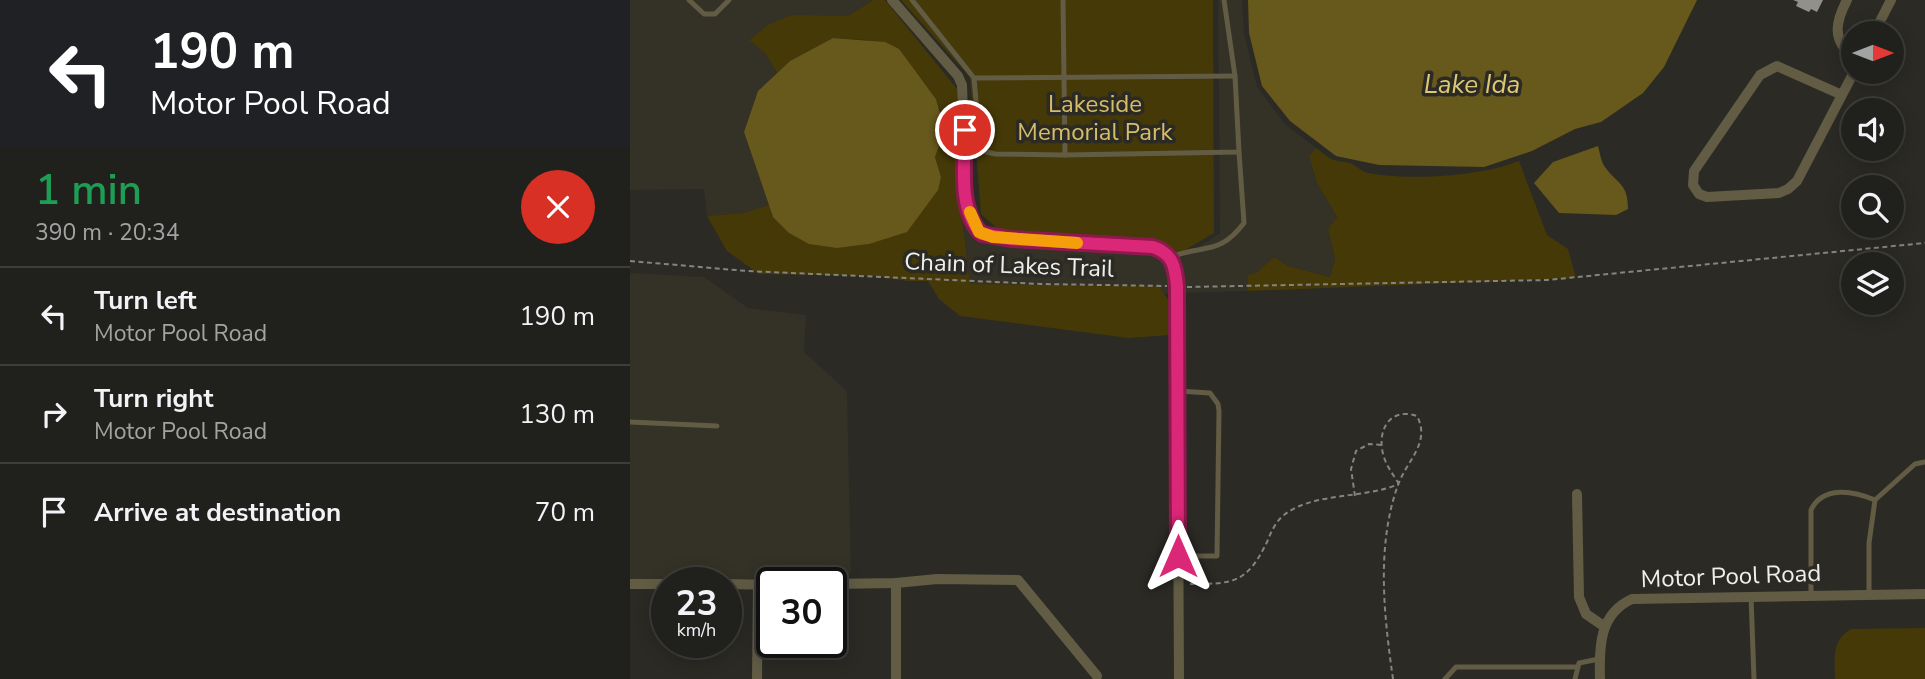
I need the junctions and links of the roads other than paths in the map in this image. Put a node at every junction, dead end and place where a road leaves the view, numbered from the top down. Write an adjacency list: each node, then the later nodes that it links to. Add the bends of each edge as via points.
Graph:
1 (690, 0): 2 (lane, via 704,15 715,14)
2 (729, 0)
3 (892, 0): 18 (street, via 962,85 966,201 979,232 1011,239 1153,247)
4 (912, 0): 13 (lane)
5 (1063, 0): 12 (lane)
6 (1224, 0): 11 (lane)
7 (1847, 0): 10 (street, via 1838,21)
8 (1891, 0): 9 (street)
9 (1880, 21)
10 (1841, 43)
11 (1235, 76): 12 (lane); 16 (lane)
12 (1063, 77): 13 (lane); 17 (lane)
13 (974, 78): 17 (lane, via 983,151)
14 (1848, 84): 15 (street)
15 (1842, 95): 15 (street, via 1797,181 1788,189 1699,194 1694,172 1760,75 1777,66)
16 (1239, 152): 17 (lane); 18 (lane, via 1244,223 1233,237 1213,248)
17 (1065, 155)
18 (1171, 257): 19 (street, via 1177,286)
19 (1178, 391): 25 (street); 25 (lane, via 1210,393 1219,411 1217,556)
20 (630, 422): 21 (lane)
21 (717, 426)
22 (1925, 462): 24 (lane, via 1915,464)
23 (1577, 494): 34 (street, via 1579,597 1586,614)
24 (1875, 500): 30 (lane); 32 (lane, via 1859,493 1828,493 1817,498 1811,510)
25 (1178, 556): 41 (street)
26 (896, 583): 29 (street); 38 (street, via 1018,580); 40 (street)
27 (630, 584): 28 (street)
28 (651, 584)
29 (847, 584)
30 (1869, 594): 31 (street, Motor Pool Road); 32 (street, Motor Pool Road)
31 (1925, 594)
32 (1811, 595): 33 (street, Motor Pool Road)
33 (1751, 596): 34 (street, Motor Pool Road, via 1632,599 1620,604); 45 (lane)
34 (1605, 627): 36 (street, Motor Pool Road)
35 (757, 658): 39 (street)
36 (1599, 659): 37 (lane, via 1583,660); 44 (street, Motor Pool Road)
37 (1577, 667): 42 (lane, via 1456,667); 43 (lane)
38 (1097, 676)
39 (757, 679)
40 (896, 679)
41 (1179, 679)
42 (1445, 679)
43 (1575, 679)
44 (1600, 679)
45 (1754, 679)

